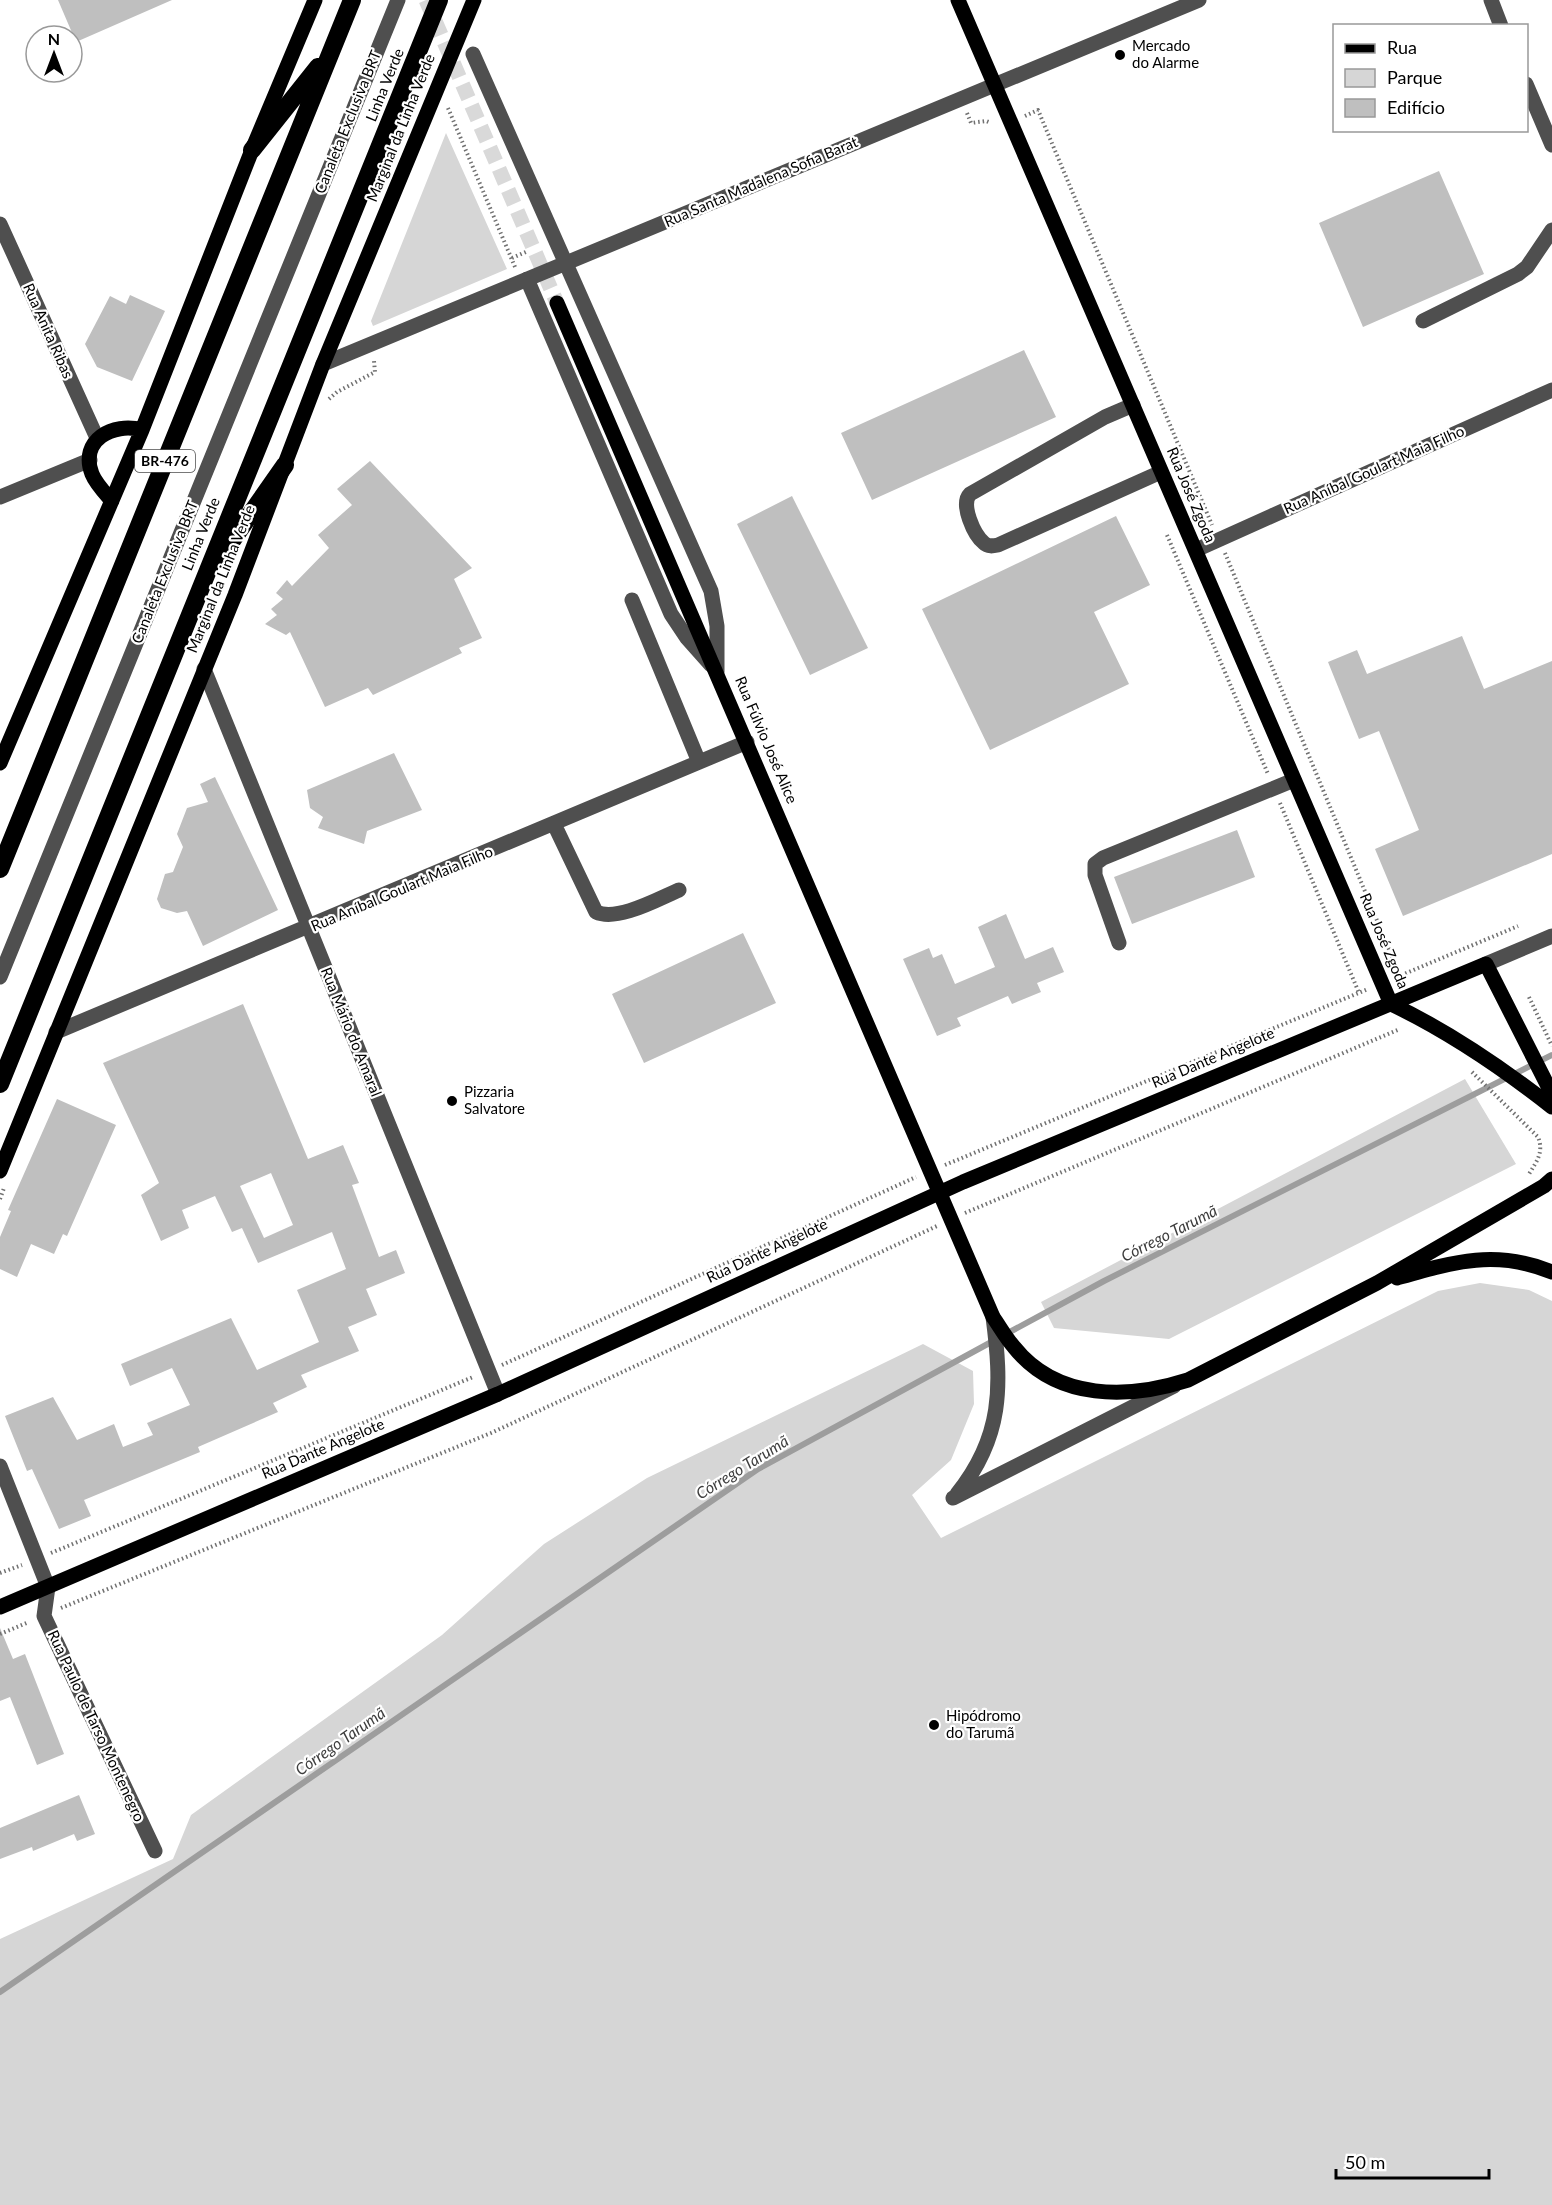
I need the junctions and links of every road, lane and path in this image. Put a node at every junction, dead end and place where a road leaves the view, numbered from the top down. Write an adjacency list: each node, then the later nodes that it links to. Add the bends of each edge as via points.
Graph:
1 (315, 0): 19 (main road)
2 (352, 0): 10 (highway, BR-476)
3 (398, 0): 59 (street, Canaleta Exclusiva BRT)
4 (439, 0): 42 (highway, Linha Verde)
5 (474, 0): 28 (main road, Marginal da Linha Verde)
6 (958, 0): 12 (main road, Rua José Zgoda)
7 (1199, 0): 12 (street, Rua Santa Madalena Sofia Barat)
8 (1491, 0): 9 (street)
9 (1501, 24)
10 (331, 52): 19 (highway); 52 (highway, BR-476)
11 (473, 54): 24 (street)
12 (995, 85): 24 (street, Rua Santa Madalena Sofia Barat); 30 (main road, Rua José Zgoda)
13 (1528, 86): 18 (street)
14 (446, 102): 23 (path)
15 (1038, 111): 38 (path)
16 (971, 123): 17 (path, via 986,121)
17 (996, 128)
18 (1552, 144)
19 (252, 150): 31 (main road)
20 (0, 224): 32 (street, Rua Anita Ribas)
21 (1552, 230): 27 (street, via 1518,274)
22 (528, 251): 23 (path)
23 (512, 258): 25 (path)
24 (566, 263): 25 (street, Rua Santa Madalena Sofia Barat); 45 (street, via 711,591 717,626)
25 (522, 274): 28 (street, Rua Santa Madalena Sofia Barat); 45 (street, via 671,614)
26 (557, 303): 45 (main road, Rua Fúlvio José Alice)
27 (1423, 321)
28 (323, 364): 34 (main road, Marginal da Linha Verde)
29 (1552, 390): 40 (street, Rua Aníbal Goulart Maia Filho)
30 (1133, 405): 35 (main road, Rua José Zgoda); 35 (street, via 970,494 964,506 982,543 998,545)
31 (142, 430): 32 (main road, via 119,428); 37 (main road)
32 (97, 438): 33 (main road)
33 (90, 460): 36 (street); 37 (main road, via 92,474)
34 (285, 465): 42 (highway); 44 (main road, Marginal da Linha Verde)
35 (1161, 472): 40 (main road, Rua José Zgoda)
36 (0, 497)
37 (112, 501): 48 (main road)
38 (1211, 522)
39 (1163, 524): 50 (path)
40 (1196, 550): 49 (main road, Rua José Zgoda)
41 (1229, 563): 54 (path, via 1400,976)
42 (200, 584): 66 (highway, Linha Verde)
43 (632, 600): 47 (street)
44 (204, 669): 55 (street, Rua Mário do Amaral); 63 (main road, Marginal da Linha Verde)
45 (717, 672): 46 (main road, Rua Fúlvio José Alice)
46 (747, 742): 47 (street, Rua Aníbal Goulart Maia Filho); 74 (main road, Rua Fúlvio José Alice)
47 (699, 762): 51 (street, Rua Aníbal Goulart Maia Filho)
48 (0, 763)
49 (1294, 780): 50 (street); 61 (main road, Rua José Zgoda)
50 (1274, 789): 57 (street, via 1095,864 1095,875); 69 (path, via 1359,993)
51 (554, 824): 53 (street, via 596,912 616,915); 55 (street, Rua Aníbal Goulart Maia Filho)
52 (0, 869)
53 (679, 890)
54 (1518, 926)
55 (309, 928): 63 (street, Rua Aníbal Goulart Maia Filho); 83 (street, Rua Mário do Amaral)
56 (1552, 936): 58 (street, Rua Dante Angelote)
57 (1119, 943)
58 (1486, 964): 61 (main road, Rua Dante Angelote); 67 (main road)
59 (0, 977)
60 (1529, 997): 64 (path)
61 (1391, 1004): 68 (main road, via 1435,1025 1497,1064); 74 (main road, Rua Dante Angelote)
62 (1408, 1025): 75 (path)
63 (56, 1032): 70 (main road, Marginal da Linha Verde)
64 (1552, 1046)
65 (1476, 1075): 71 (path, via 1538,1137 1539,1158)
66 (0, 1084)
67 (1549, 1088)
68 (1552, 1107)
69 (954, 1161)
70 (0, 1171)
71 (1528, 1176)
72 (1552, 1179): 78 (main road)
73 (902, 1184): 80 (path)
74 (939, 1192): 79 (main road, Rua Fúlvio José Alice); 83 (main road, Rua Dante Angelote)
75 (975, 1209)
76 (924, 1232): 90 (path, via 491,1433)
77 (1552, 1272): 78 (main road, via 1513,1259 1482,1258)
78 (1377, 1283): 82 (main road, Rua Fúlvio José Alice)
79 (993, 1317): 82 (main road, Rua Fúlvio José Alice, via 1014,1348 1045,1373 1088,1391 1133,1394); 82 (street, via 998,1355 998,1405 993,1430 970,1477 953,1498)
80 (512, 1361)
81 (468, 1379): 85 (path)
82 (1188, 1380)
83 (498, 1394): 88 (main road, Rua Dante Angelote)
84 (0, 1466): 88 (street, Rua Paulo de Tarso Montenegro)
85 (53, 1552)
86 (17, 1567): 87 (path)
87 (0, 1573)
88 (48, 1587): 89 (main road, Rua Dante Angelote); 93 (street, Rua Paulo de Tarso Montenegro, via 44,1616)
89 (0, 1606)
90 (65, 1607)
91 (26, 1623): 92 (path)
92 (0, 1634)
93 (155, 1851)

